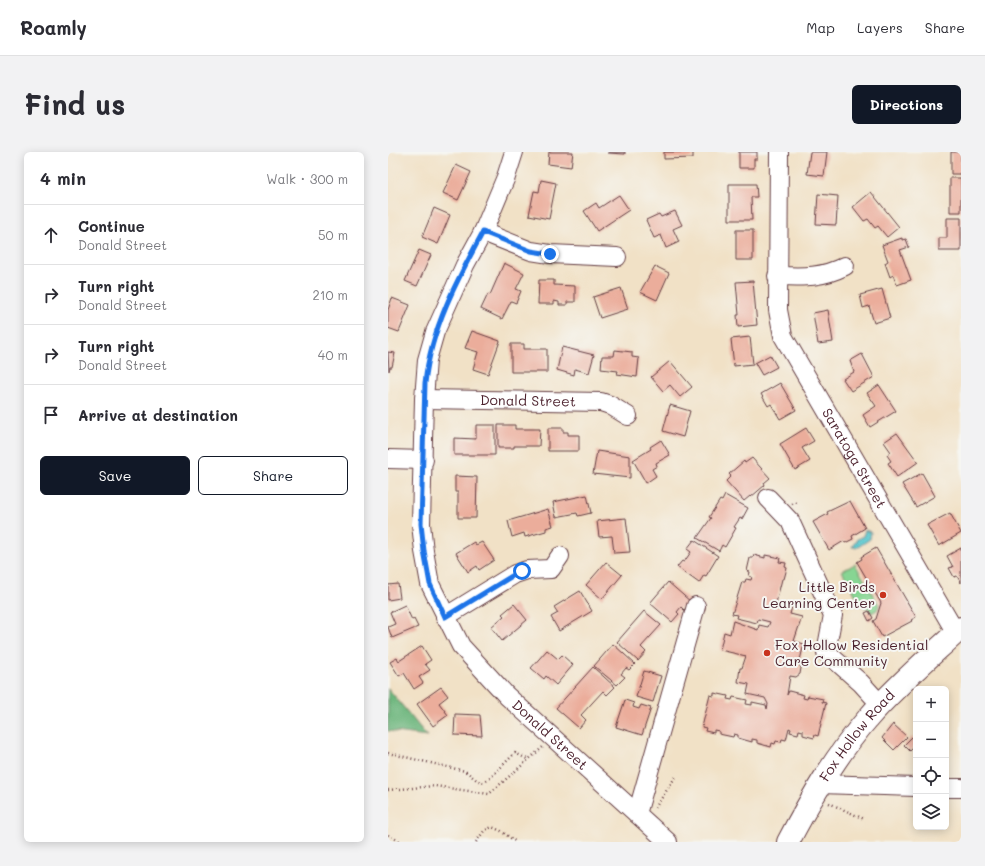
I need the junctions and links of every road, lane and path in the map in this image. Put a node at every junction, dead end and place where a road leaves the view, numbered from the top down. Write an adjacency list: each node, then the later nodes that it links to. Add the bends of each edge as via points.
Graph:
1 (514, 152): 3 (street, Donald Street)
2 (779, 152): 6 (street, Saratoga Street)
3 (483, 232): 4 (street, via 537,252); 7 (street, Donald Street, via 435,332 427,360)
4 (618, 257)
5 (845, 266): 6 (street, via 830,274 814,277)
6 (777, 276): 15 (street, Saratoga Street, via 778,310 783,336)
7 (424, 399): 8 (street, Donald Street, via 601,402); 10 (street, Donald Street)
8 (628, 416)
9 (388, 460): 10 (street)
10 (424, 460): 14 (street, Donald Street, via 421,524 424,551 430,584)
11 (768, 498): 16 (street, via 790,521 833,615 826,652)
12 (560, 556): 14 (street, via 551,569 527,570 515,574)
13 (696, 606): 26 (street)
14 (445, 617): 17 (street, Donald Street, via 461,646 507,696)
15 (958, 630): 16 (main road, Fox Hollow Road)
16 (881, 705): 25 (main road, Fox Hollow Road, via 852,738)
17 (553, 738): 19 (path); 26 (street, Donald Street)
18 (388, 753): 19 (path, via 466,771 483,782 515,752)
19 (529, 760): 24 (path, via 489,794 441,786)
20 (676, 776): 26 (path, via 661,801)
21 (913, 787): 25 (street)
22 (949, 788): 23 (street)
23 (961, 788)
24 (388, 790)
25 (815, 792): 27 (path, via 830,803); 33 (main road, Fox Hollow Road)
26 (640, 817): 32 (street, Donald Street)
27 (864, 819)
28 (388, 835): 29 (path)
29 (401, 842)
30 (476, 842): 31 (path, via 484,831 492,827)
31 (516, 842)
32 (668, 842)
33 (788, 842)

